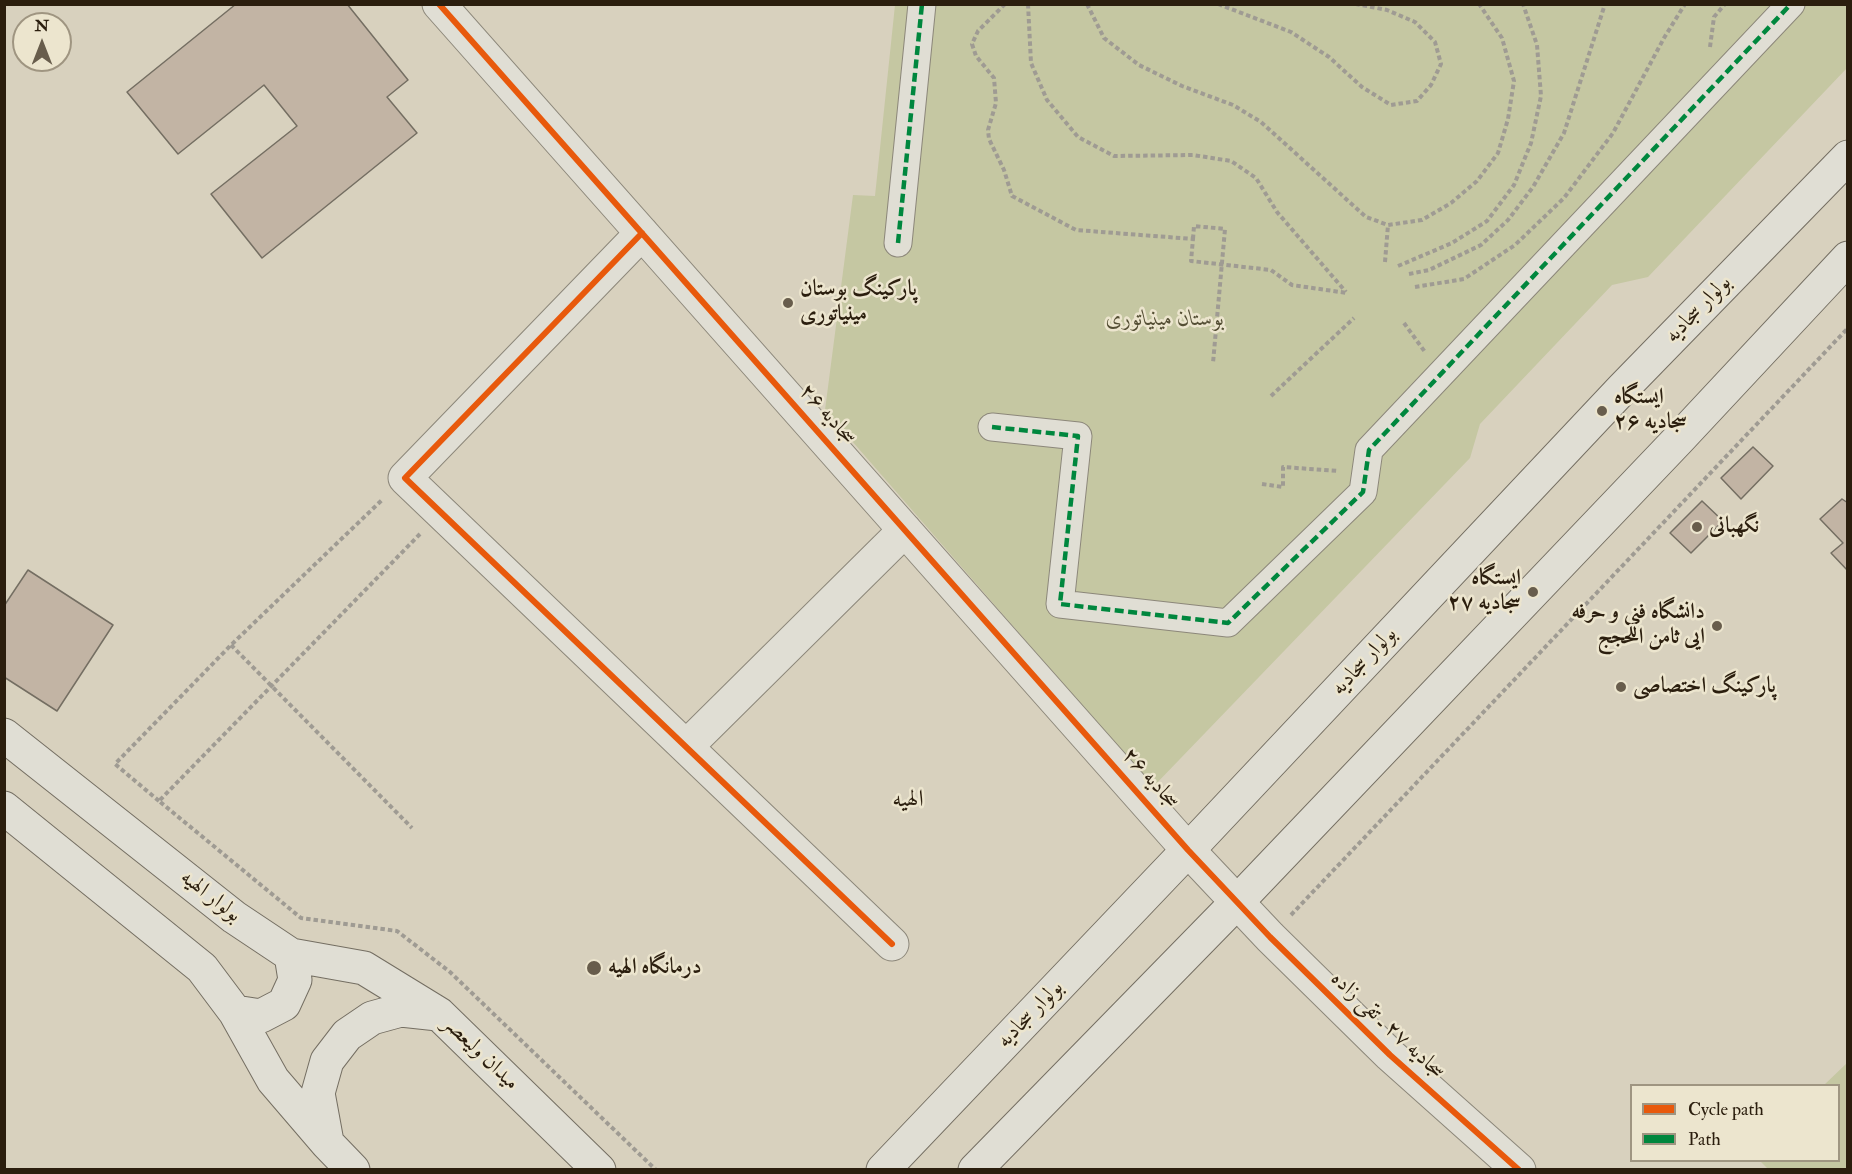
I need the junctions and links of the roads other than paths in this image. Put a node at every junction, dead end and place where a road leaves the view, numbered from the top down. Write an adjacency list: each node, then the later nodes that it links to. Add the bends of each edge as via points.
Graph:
1 (440, 4): 5 (main road, سجادیه ۲۶)
2 (922, 4): 6 (street)
3 (1791, 4): 8 (street, via 1369,450 1363,492 1228,623 1060,604 1078,436)
4 (1848, 157): 13 (main road, بولوار سجادیه)
5 (642, 233): 9 (main road, سجادیه ۲۶); 11 (main road, via 405,478)
6 (898, 243)
7 (1848, 258): 14 (main road)
8 (992, 427)
9 (905, 530): 11 (main road); 13 (main road, سجادیه ۲۶)
10 (4, 735): 16 (main road, بولوار الهیه, via 234,917)
11 (686, 747): 15 (main road)
12 (4, 808): 17 (main road, via 202,968)
13 (1188, 850): 14 (main road, سجادیه ۲۶); 22 (main road, بولوار سجادیه)
14 (1238, 902): 23 (main road); 24 (main road, سجادیه ۲۷ ـ تقی زاده, via 1390,1055)
15 (892, 944)
16 (291, 955): 17 (main road, via 295,980 284,1004 261,1016); 18 (main road, بولوار الهیه, via 364,969)
17 (235, 1012): 19 (main road, via 273,1080)
18 (439, 1014): 19 (main road, میدان ولیعصر, via 401,1010 372,1018 347,1035 327,1061 318,1093); 21 (main road, میدان ولیعصر)
19 (327, 1143): 20 (main road)
20 (353, 1170)
21 (599, 1170)
22 (884, 1170)
23 (975, 1170)
24 (1519, 1170)

